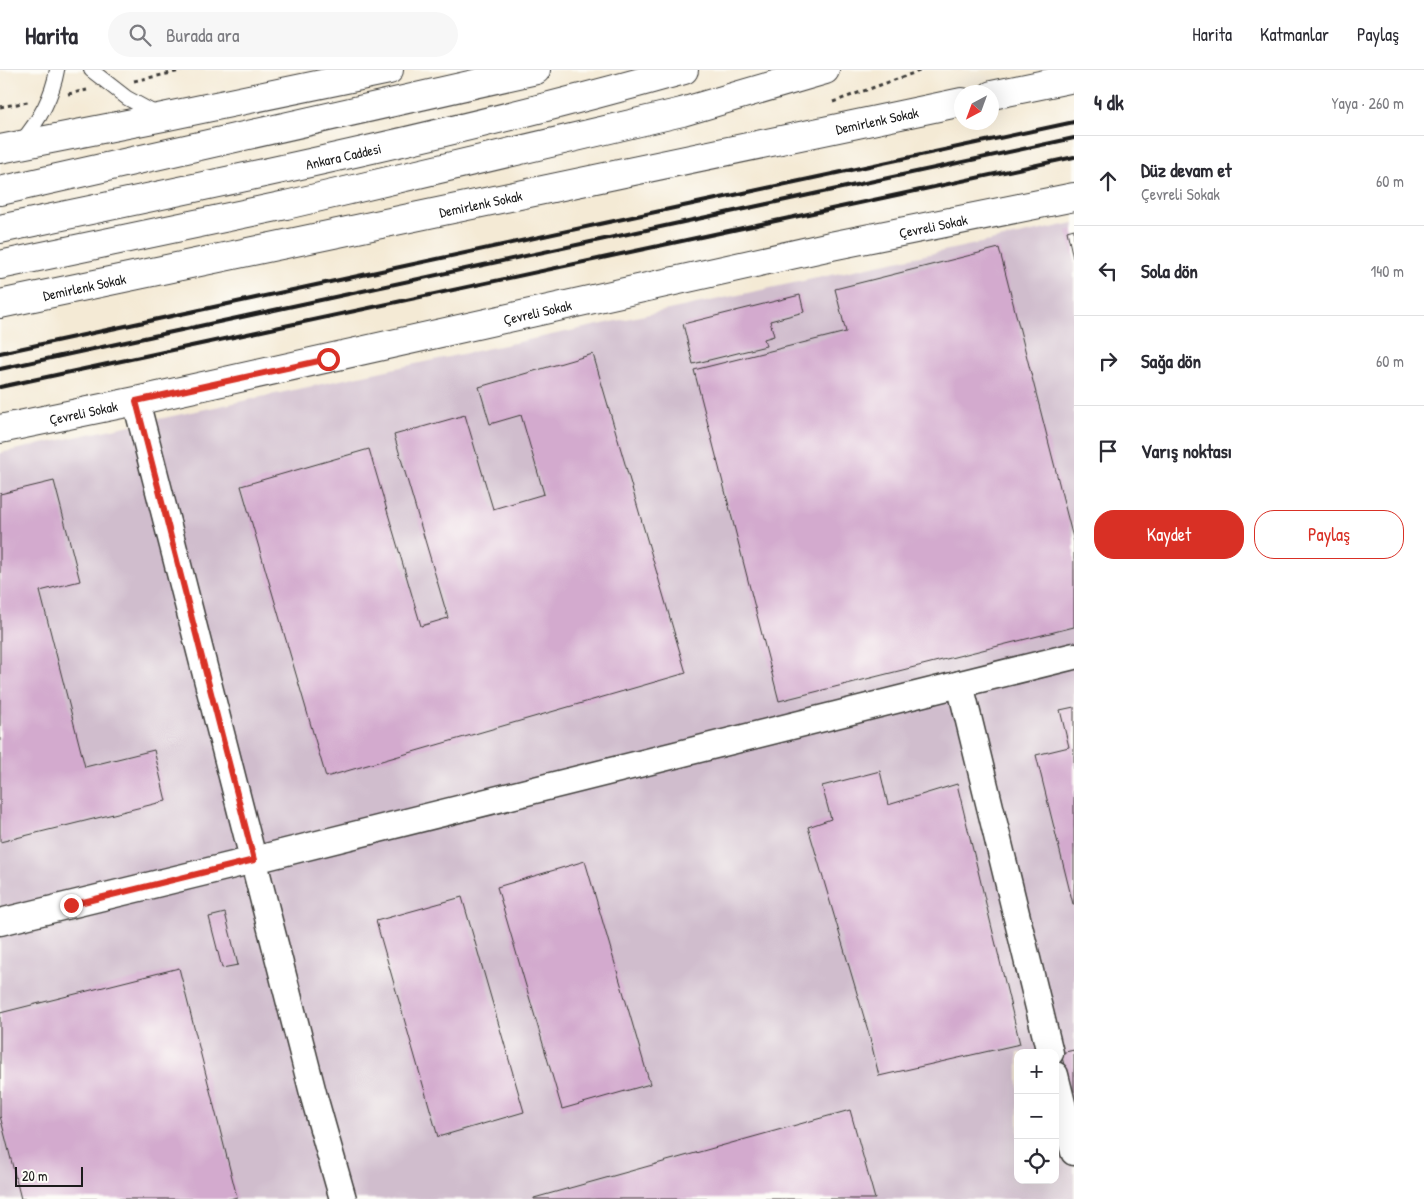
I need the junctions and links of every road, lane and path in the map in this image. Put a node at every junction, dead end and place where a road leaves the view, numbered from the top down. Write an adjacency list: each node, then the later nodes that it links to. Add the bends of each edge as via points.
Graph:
1 (57, 70): 11 (lane, via 36,124)
2 (92, 70): 10 (lane, via 127,98)
3 (389, 70): 10 (main road)
4 (536, 70): 12 (main road)
5 (684, 70): 14 (main road, Ankara Caddesi, via 322,161)
6 (825, 70): 15 (main road, via 682,112 286,205)
7 (1074, 78): 8 (main road)
8 (999, 94)
9 (954, 104): 16 (main road, Demirlenk Sokak)
10 (163, 117): 11 (main road)
11 (9, 148)
12 (0, 191)
13 (1074, 197): 17 (main road, Çevreli Sokak, via 831,246)
14 (0, 228)
15 (0, 266)
16 (0, 304)
17 (136, 401): 18 (main road, Çevreli Sokak); 21 (street)
18 (0, 429)
19 (1074, 656): 20 (street)
20 (960, 684): 21 (street); 23 (street)
21 (254, 860): 22 (street); 26 (street)
22 (0, 922)
23 (1049, 1049)
24 (1059, 1091): 25 (street)
25 (1074, 1152)
26 (343, 1199)

